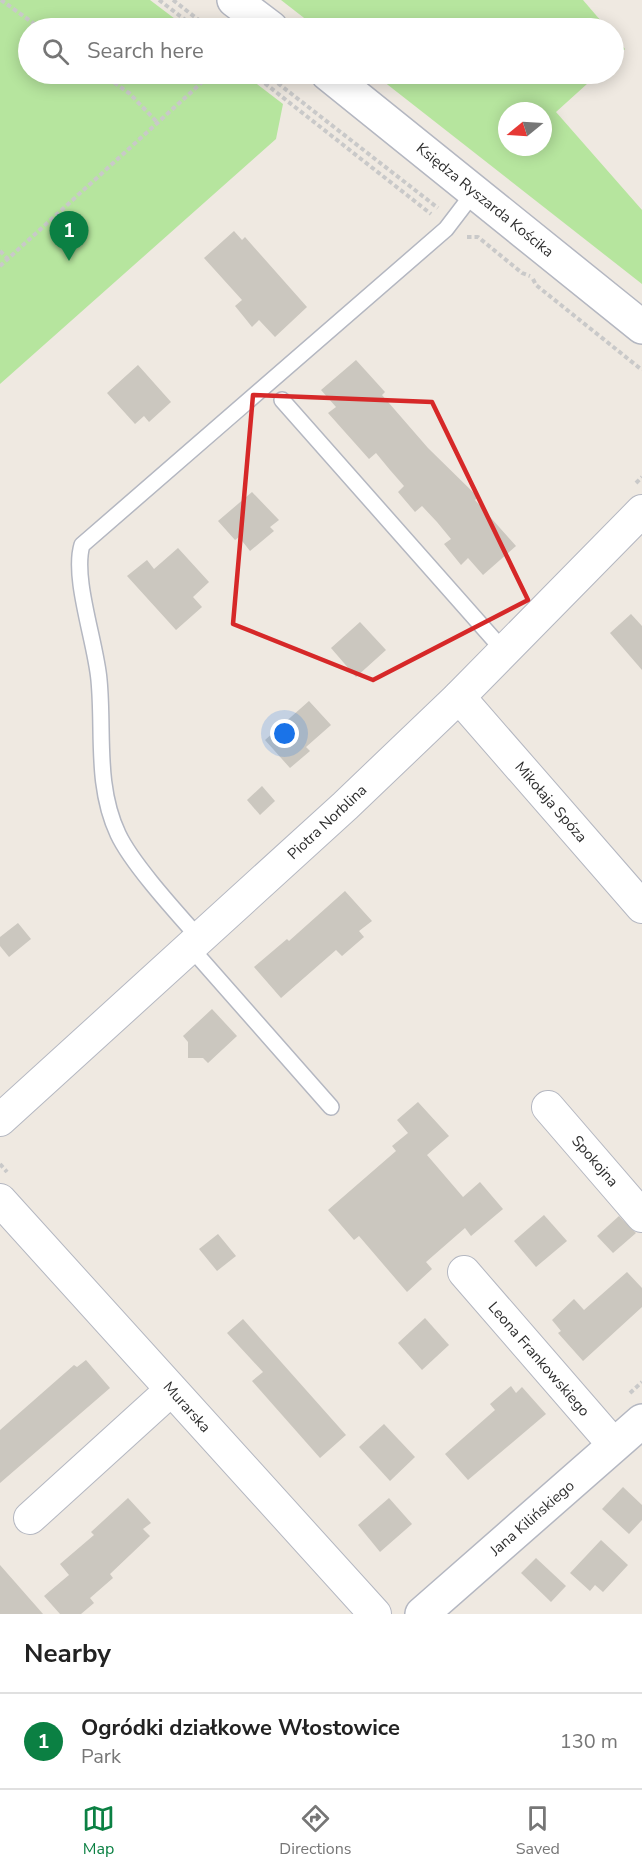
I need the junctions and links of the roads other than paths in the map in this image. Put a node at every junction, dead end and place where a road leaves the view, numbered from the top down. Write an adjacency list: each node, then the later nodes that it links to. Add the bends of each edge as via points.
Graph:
1 (234, 0): 2 (street)
2 (258, 18)
3 (341, 84): 4 (street, Księdza Ryszarda Kościka)
4 (475, 191): 5 (street, Księdza Ryszarda Kościka); 11 (lane, via 446,229 82,545 80,566 99,680 101,771 109,810 118,836)
5 (642, 327)
6 (282, 400): 8 (lane)
7 (642, 511): 8 (street, Piotra Norblina)
8 (504, 651): 9 (street, Piotra Norblina)
9 (459, 697): 10 (street, Mikołaja Spóza); 11 (street, Piotra Norblina)
10 (642, 907)
11 (195, 943): 12 (lane); 14 (street, Piotra Norblina)
12 (331, 1107)
13 (548, 1107): 16 (street, Spokojna)
14 (0, 1119)
15 (0, 1200): 18 (street, Murarska)
16 (642, 1216)
17 (464, 1272): 20 (street, Leona Frankowskiego)
18 (171, 1390): 21 (street); 22 (street, Murarska)
19 (642, 1421): 20 (street, Jana Kilińskiego)
20 (614, 1446): 23 (street, Jana Kilińskiego)
21 (30, 1518)
22 (375, 1614)
23 (422, 1614)

